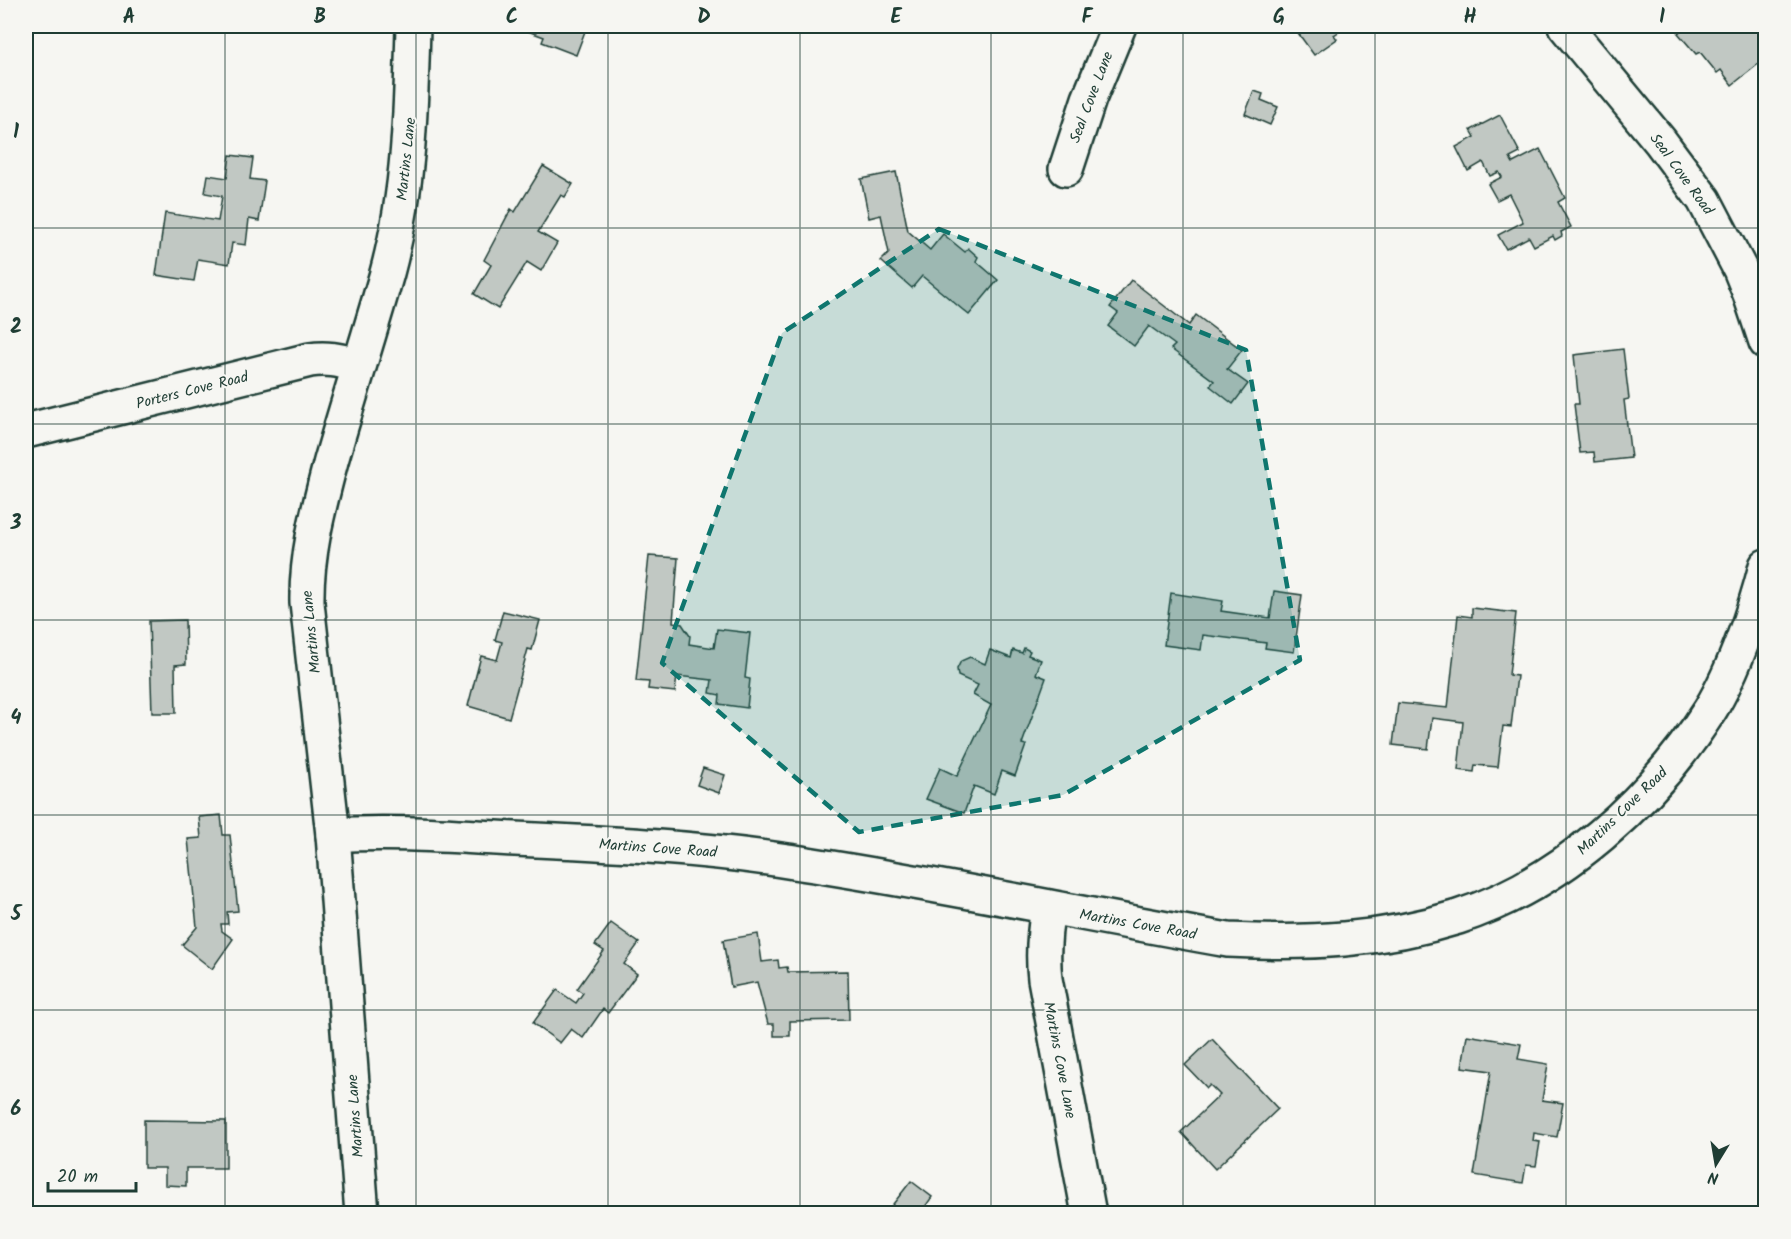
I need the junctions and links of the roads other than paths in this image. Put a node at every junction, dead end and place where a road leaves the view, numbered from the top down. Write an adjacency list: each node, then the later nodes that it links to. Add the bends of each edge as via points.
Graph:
1 (412, 26): 6 (street, Martins Lane, via 411,114 400,217)
2 (1119, 26): 4 (street, Seal Cove Lane)
3 (1565, 26): 5 (street, Seal Cove Road, via 1704,200 1740,269)
4 (1066, 169)
5 (1766, 342)
6 (359, 365): 7 (street, Porters Cove Road, via 333,359 310,360); 9 (street, Martins Lane, via 317,516 306,585)
7 (26, 431)
8 (1766, 566): 10 (street, Martins Cove Road, via 1745,631 1711,708 1661,776 1571,860 1498,901 1418,928 1334,941 1291,942 1228,940)
9 (333, 835): 10 (street, Martins Cove Road, via 372,832 683,849 832,868); 11 (street, Martins Lane)
10 (1048, 907): 12 (street, Martins Cove Lane, via 1042,956 1045,979)
11 (362, 1214)
12 (1089, 1214)

